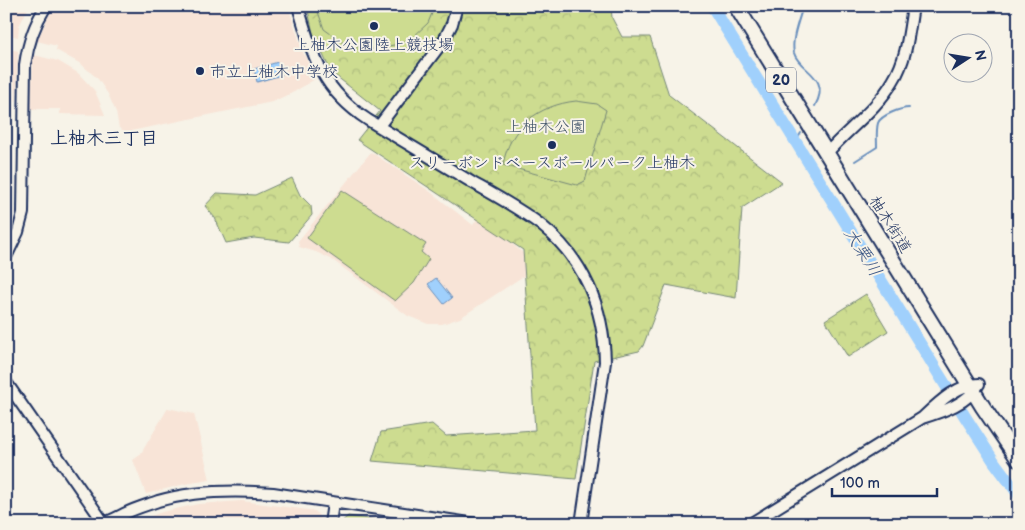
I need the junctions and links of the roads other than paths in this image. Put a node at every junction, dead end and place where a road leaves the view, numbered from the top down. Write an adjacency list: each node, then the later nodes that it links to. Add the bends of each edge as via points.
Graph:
1 (46, 6): 9 (street, via 32,32 27,52 24,205 18,232)
2 (298, 6): 7 (street, via 313,55 325,78 346,104)
3 (457, 6): 7 (street, via 444,40)
4 (736, 6): 8 (main road, 柚木街道 / 20)
5 (746, 6): 8 (main road, 柚木街道 / 20)
6 (914, 6): 8 (street, via 905,51 893,82)
7 (379, 126): 18 (street, via 536,221 563,245 584,274 600,315 605,362)
8 (830, 150): 11 (main road, 柚木街道 / 20)
9 (6, 257)
10 (6, 382): 15 (street)
11 (969, 390): 12 (main road, 柚木街道 / 20); 13 (main road, 柚木街道 / 20); 19 (street, via 947,404 944,412 922,418)
12 (1019, 445)
13 (1019, 460)
14 (333, 503): 15 (street, via 245,490 218,491 160,501); 16 (street); 17 (street)
15 (103, 524)
16 (330, 524)
17 (476, 524)
18 (582, 524)
19 (750, 524)

